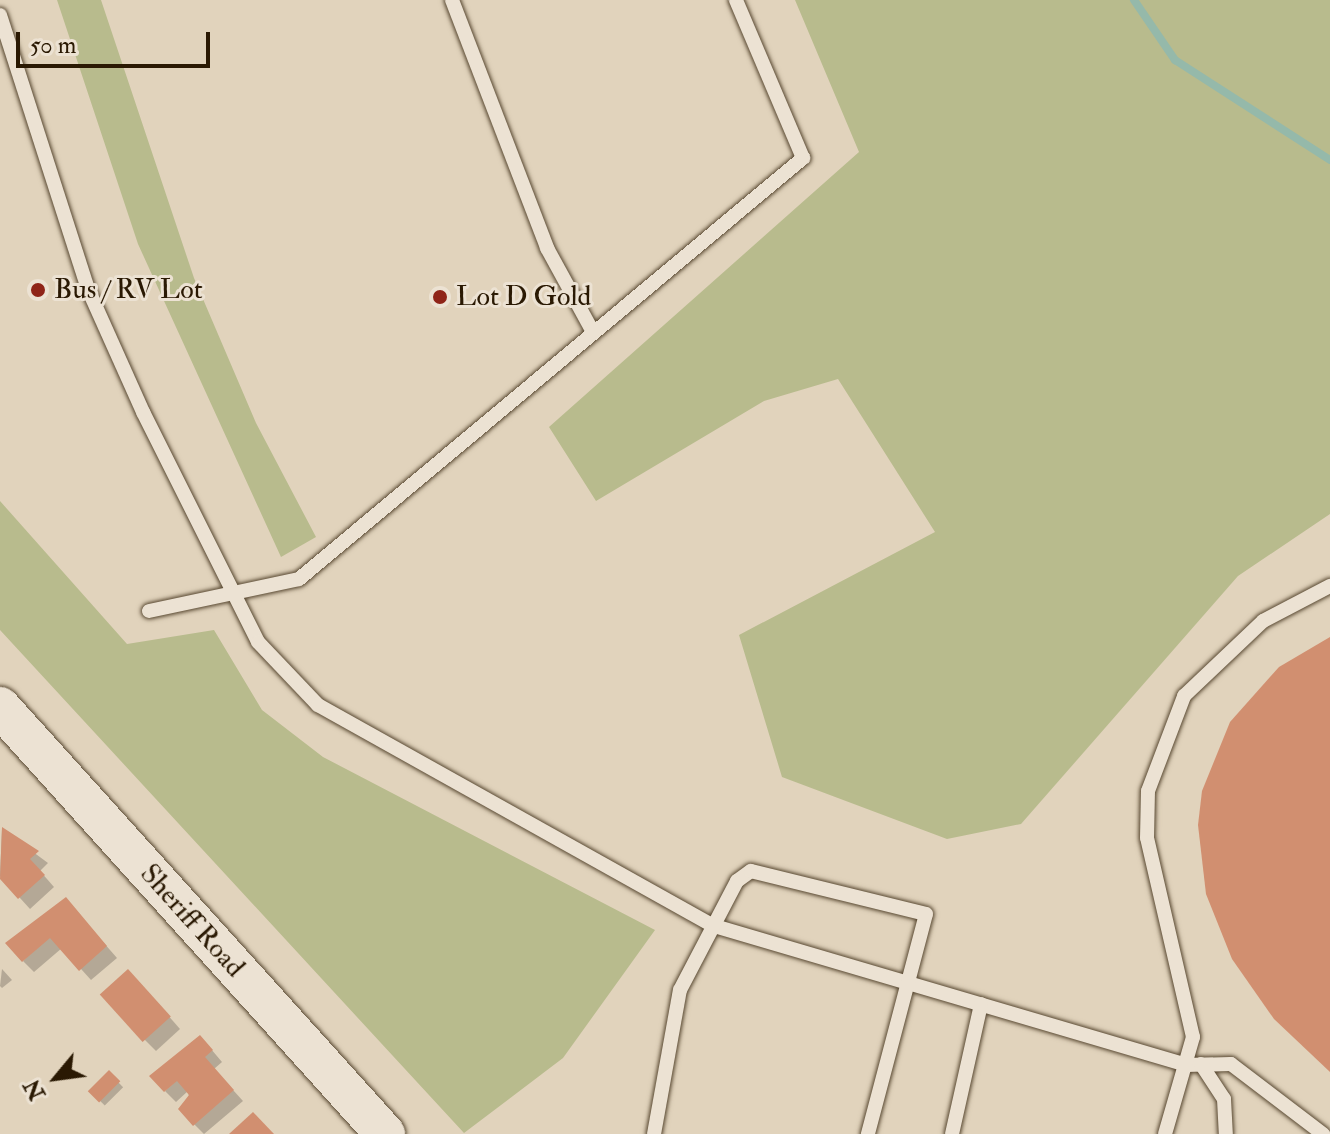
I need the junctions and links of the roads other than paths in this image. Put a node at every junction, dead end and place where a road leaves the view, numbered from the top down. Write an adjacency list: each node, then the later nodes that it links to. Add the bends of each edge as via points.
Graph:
1 (452, 0): 4 (lane, via 547,248)
2 (736, 0): 4 (lane, via 803,158)
3 (0, 15): 6 (lane, via 88,289)
4 (593, 332): 6 (lane, via 299,579)
5 (1330, 586): 12 (lane, via 1263,621 1184,696 1148,791 1150,853 1191,1020)
6 (234, 596): 7 (lane); 9 (lane, via 258,642 318,705)
7 (149, 611)
8 (0, 707): 13 (main road, Sheriff Road)
9 (711, 925): 10 (lane); 10 (lane, via 751,871 926,914); 14 (lane, via 680,990)
10 (904, 984): 11 (lane); 15 (lane)
11 (981, 1004): 12 (lane); 16 (lane)
12 (1193, 1064): 17 (lane); 18 (lane, via 1224,1099); 19 (lane, via 1231,1064)
13 (385, 1134)
14 (654, 1134)
15 (868, 1134)
16 (952, 1134)
17 (1165, 1134)
18 (1226, 1134)
19 (1323, 1134)

